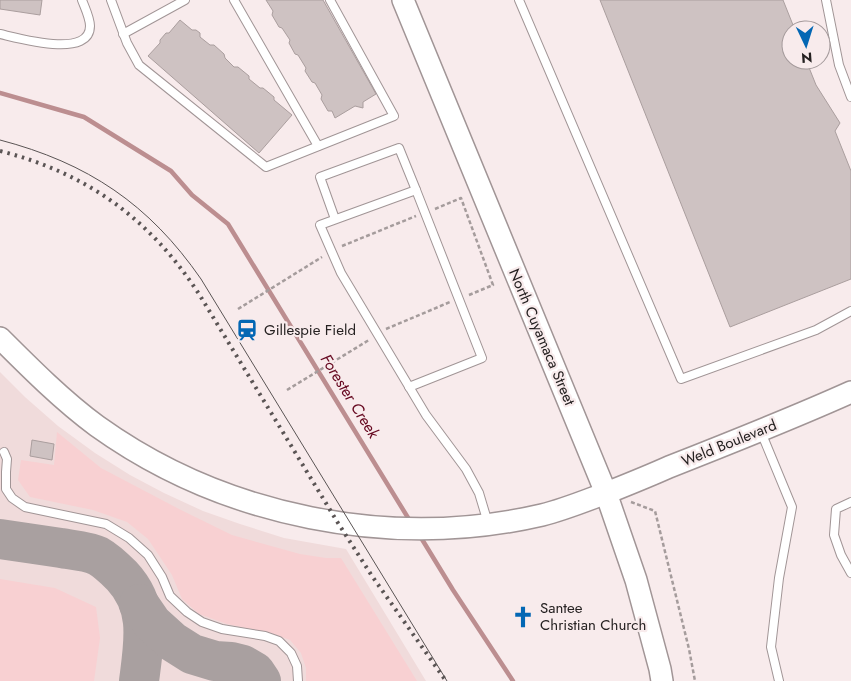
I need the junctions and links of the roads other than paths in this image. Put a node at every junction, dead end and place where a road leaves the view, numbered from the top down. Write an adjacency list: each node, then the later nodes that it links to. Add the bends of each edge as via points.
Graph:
1 (82, 0): 9 (lane, via 90,28 86,36 75,43 58,45)
2 (111, 0): 10 (lane)
3 (186, 0): 10 (lane)
4 (234, 0): 13 (lane)
5 (330, 0): 13 (lane, via 394,116)
6 (403, 0): 22 (main road, North Cuyamaca Street)
7 (519, 0): 16 (lane, via 681,379 816,330)
8 (826, 0): 11 (lane, via 838,65)
9 (0, 34)
10 (123, 34): 13 (lane, via 139,65 266,167)
11 (848, 82): 12 (lane)
12 (851, 97)
13 (318, 146)
14 (416, 190): 15 (lane); 15 (lane, via 399,148 381,154 320,177); 18 (lane, via 482,358)
15 (335, 219): 18 (lane, via 320,224 339,269)
16 (851, 311)
17 (0, 338): 24 (main road, Weld Boulevard, via 98,426 153,461 234,497 317,520 365,526 412,529)
18 (410, 387): 24 (lane, via 426,415 466,469 479,493)
19 (851, 392): 20 (main road, Weld Boulevard)
20 (760, 430): 22 (main road, Weld Boulevard); 28 (lane, via 792,507 778,578 771,647)
21 (4, 452): 26 (lane, via 7,459 6,489 12,498 26,507 106,524 129,538 148,555 170,596 187,612 202,622 279,641 291,653 297,666)
22 (606, 492): 24 (main road, Weld Boulevard, via 570,508); 27 (main road, North Cuyamaca Street, via 636,580)
23 (851, 502): 25 (lane, via 836,509 834,535)
24 (488, 525)
25 (851, 573)
26 (298, 681)
27 (662, 681)
28 (779, 681)

